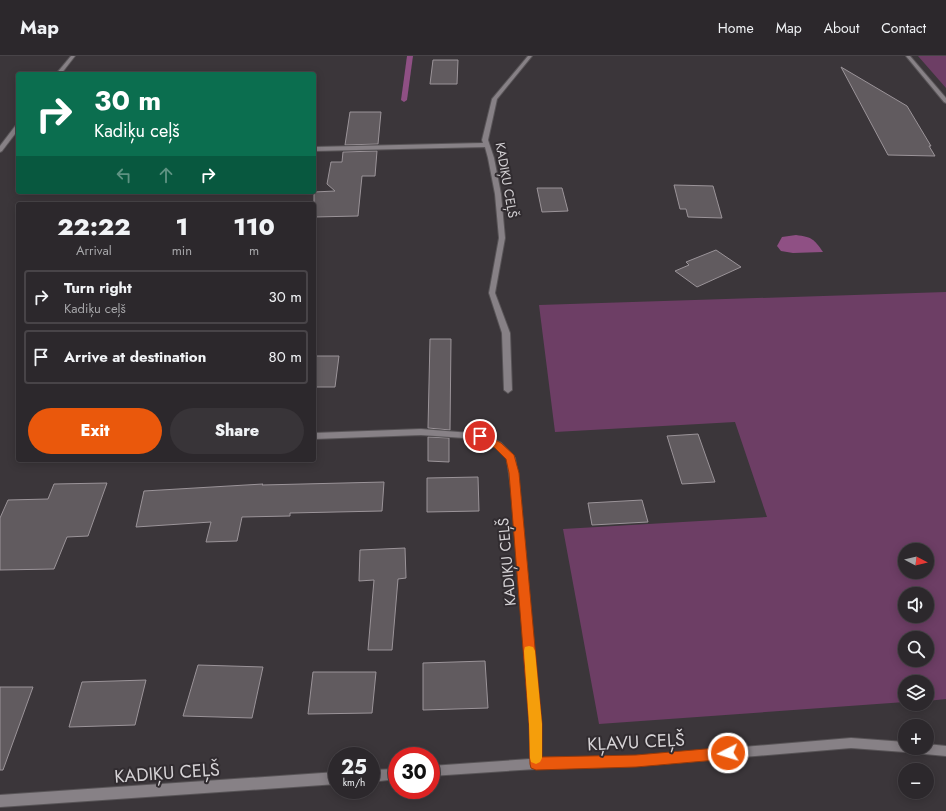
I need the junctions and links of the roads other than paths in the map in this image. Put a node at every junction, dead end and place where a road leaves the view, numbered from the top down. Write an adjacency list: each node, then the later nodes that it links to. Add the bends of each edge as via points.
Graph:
1 (73, 56): 4 (street)
2 (530, 56): 7 (street, KADIĶU CEĻŠ, via 495,99 485,140)
3 (908, 56): 5 (street)
4 (60, 72)
5 (946, 101)
6 (16, 129): 9 (street)
7 (487, 146): 8 (street); 10 (street, KADIĶU CEĻŠ, via 498,194 502,238 492,293 506,333)
8 (316, 149)
9 (0, 150)
10 (508, 390)
11 (316, 436): 15 (street, KADIĶU CEĻŠ, via 421,432 480,436 498,445 511,458 536,724)
12 (898, 746): 15 (street, KĻAVU CEĻŠ, via 851,743 636,761)
13 (934, 750): 14 (street)
14 (946, 751)
15 (536, 764): 16 (street)
16 (440, 770)
17 (328, 779): 18 (street, KADIĶU CEĻŠ)
18 (0, 801)

